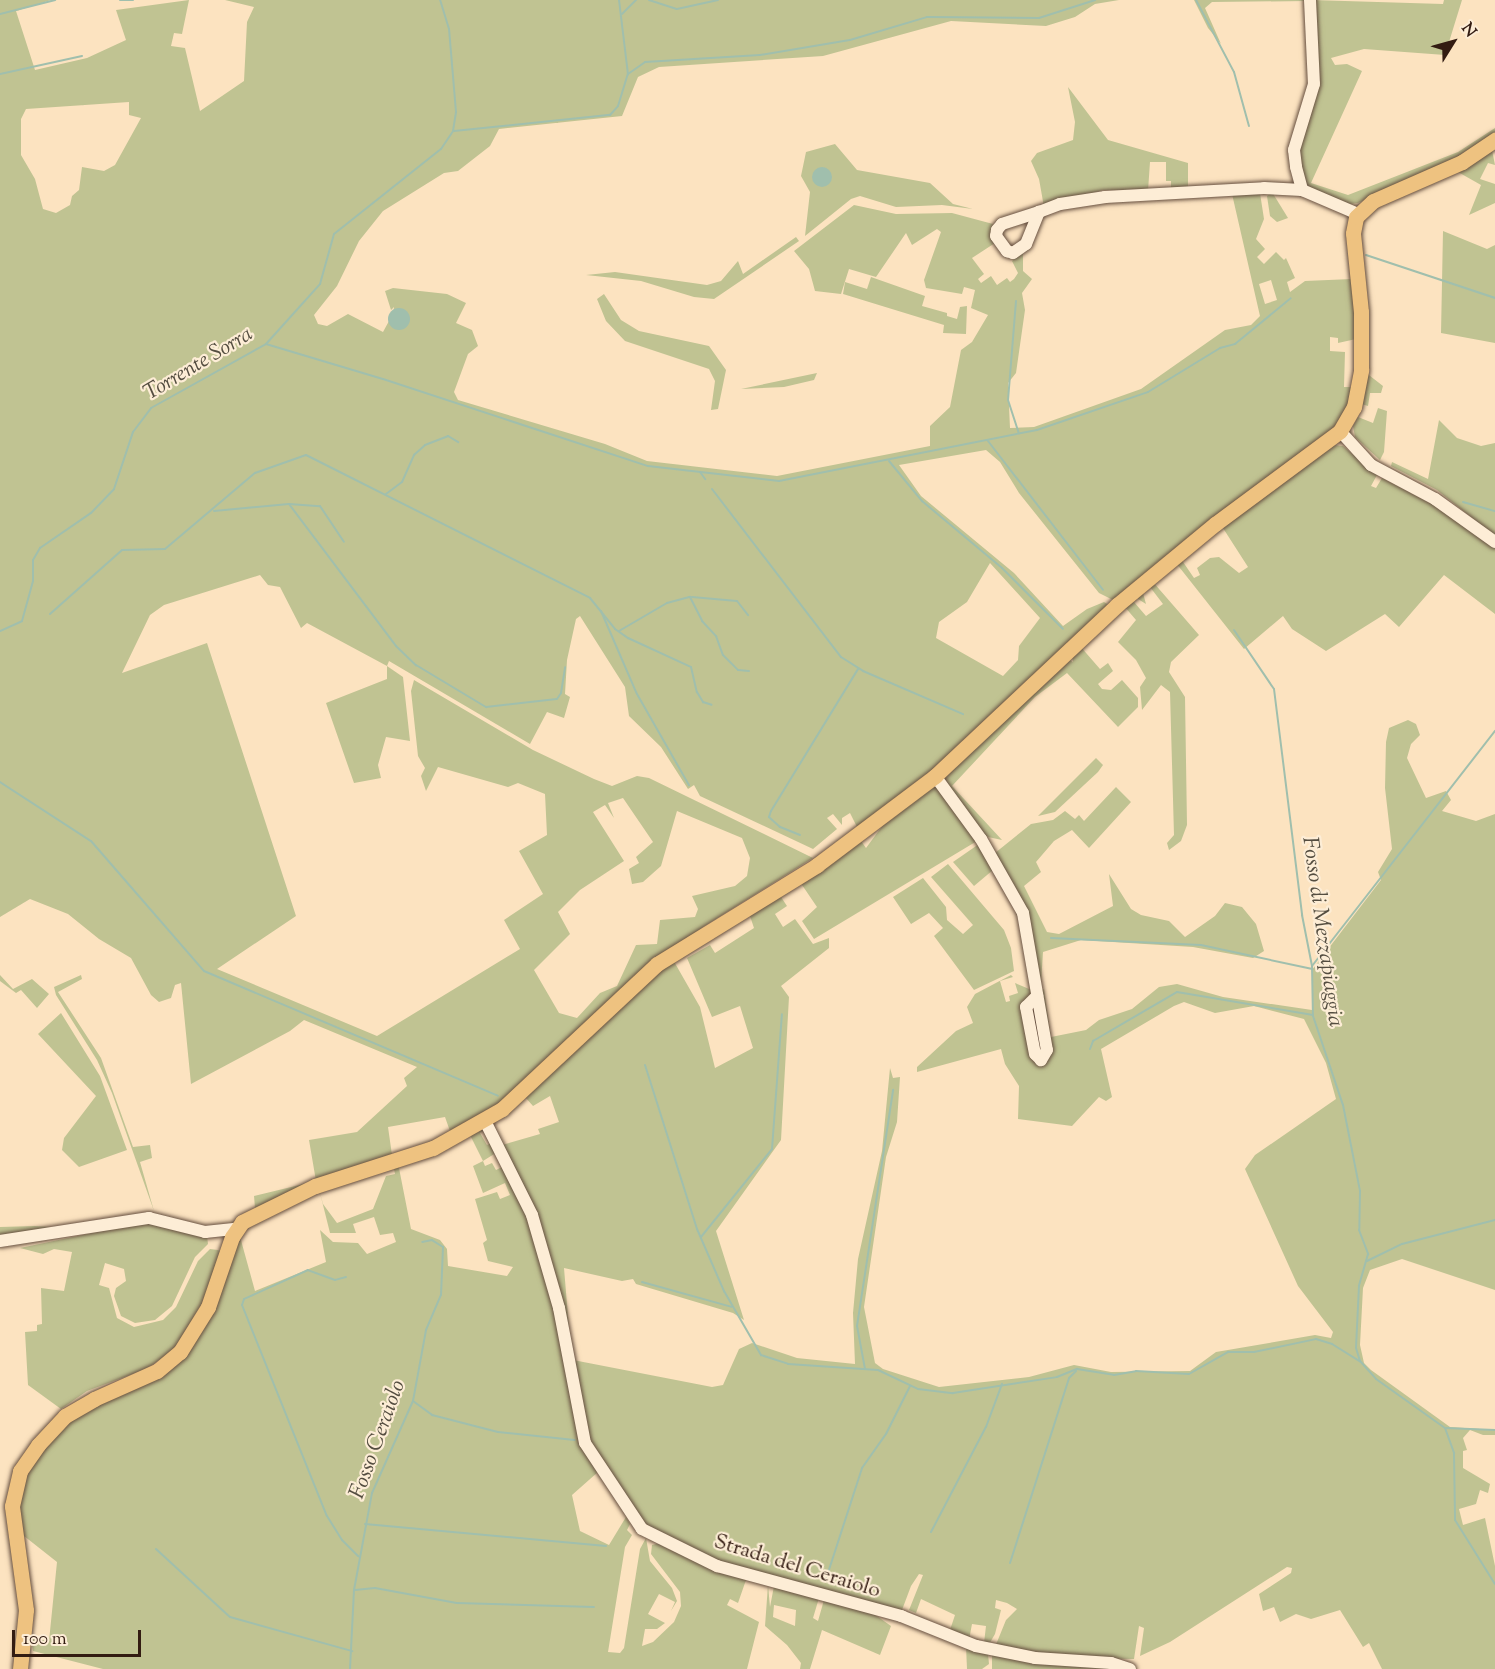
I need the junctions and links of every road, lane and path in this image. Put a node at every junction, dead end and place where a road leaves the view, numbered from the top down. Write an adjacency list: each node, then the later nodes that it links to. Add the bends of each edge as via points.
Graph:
1 (1310, 0): 3 (street, via 1314,84 1293,154)
2 (1495, 140): 5 (main road, via 1462,162 1373,201)
3 (1302, 190): 4 (street, via 1264,188 1105,197 1060,204); 5 (street)
4 (1039, 212)
5 (1358, 214): 6 (main road, via 1353,233 1361,312 1360,378 1354,407)
6 (1340, 432): 7 (street, via 1371,465 1432,497); 8 (main road, via 1231,511 1117,606)
7 (1495, 543)
8 (935, 776): 9 (street, via 981,839 1019,904 1032,952); 10 (main road, via 817,865 657,964 533,1083)
9 (1037, 996)
10 (485, 1121): 11 (main road, via 433,1148 290,1196 249,1216); 14 (street, Strada del Ceraiolo, via 532,1215 559,1308 585,1443 642,1529 717,1566 901,1616 980,1647 1035,1658 1111,1663)
11 (236, 1229): 12 (street, via 205,1232 149,1218); 13 (main road, via 208,1307 180,1352 158,1371 100,1395 65,1416 20,1471 12,1506 26,1610)
12 (0, 1241)
13 (20, 1669)
14 (1130, 1669)

